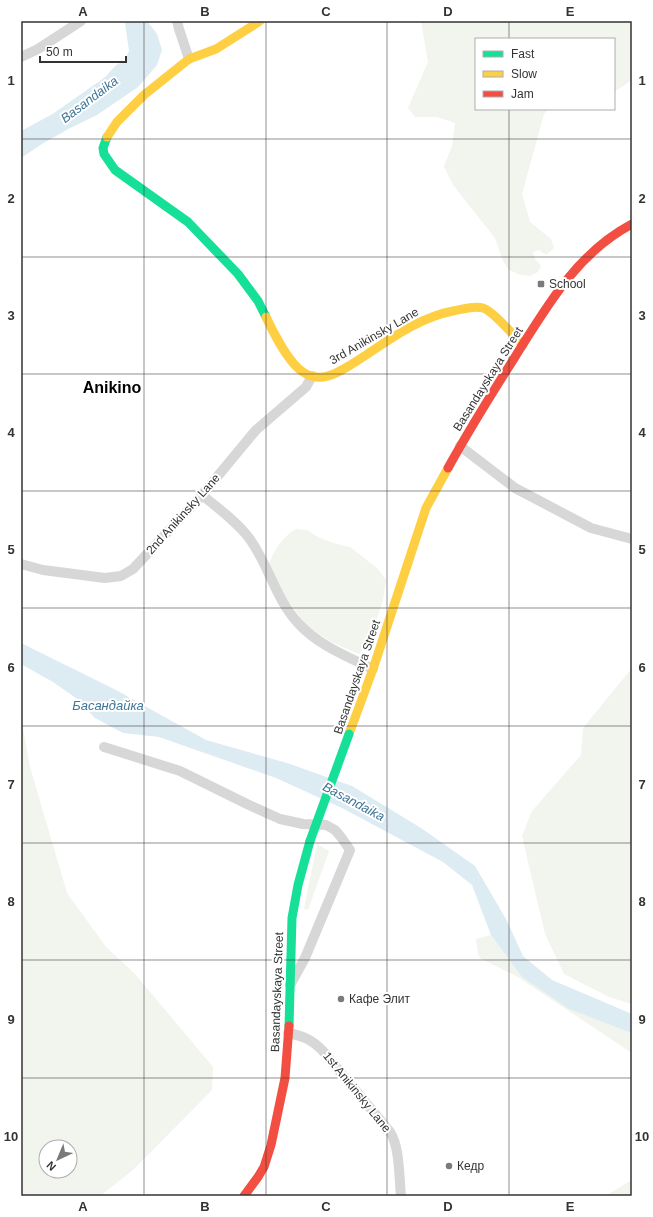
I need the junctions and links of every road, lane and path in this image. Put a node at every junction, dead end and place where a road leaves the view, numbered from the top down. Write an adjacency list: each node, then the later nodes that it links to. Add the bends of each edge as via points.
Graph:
1 (81, 21): 4 (street)
2 (177, 21): 5 (street)
3 (260, 21): 5 (street, via 216,49)
4 (21, 57)
5 (189, 59): 8 (street, via 144,95 117,122 108,135 103,148 104,154 115,170 188,222 238,274 258,301 294,364)
6 (632, 224): 7 (street, Basandayskaya Street, via 615,233 581,263 556,293)
7 (523, 345): 8 (street, 3rd Anikinsky Lane, via 483,308 471,308 438,314 398,334 346,368 324,377); 9 (street, Basandayskaya Street)
8 (312, 376): 10 (street, 2nd Anikinsky Lane, via 306,387 256,430)
9 (460, 446): 11 (street, via 515,488 591,528); 13 (street, Basandayskaya Street, via 426,508)
10 (202, 495): 12 (street, 2nd Anikinsky Lane, via 133,569 120,576 105,578 42,570); 13 (street, via 228,516 249,538 282,601 298,623 322,644)
11 (632, 539)
12 (21, 564)
13 (372, 669): 15 (street, Basandayskaya Street, bridge, via 299,876 291,928)
14 (104, 747): 15 (street, via 180,771 280,819 326,826 342,837 350,850 305,958)
15 (290, 986): 16 (street, Basandayskaya Street)
16 (288, 1033): 17 (street, Basandayskaya Street, via 286,1065 275,1132 260,1176); 18 (street, 1st Anikinsky Lane, via 301,1035 314,1042 390,1132 396,1148)
17 (244, 1196)
18 (401, 1196)

